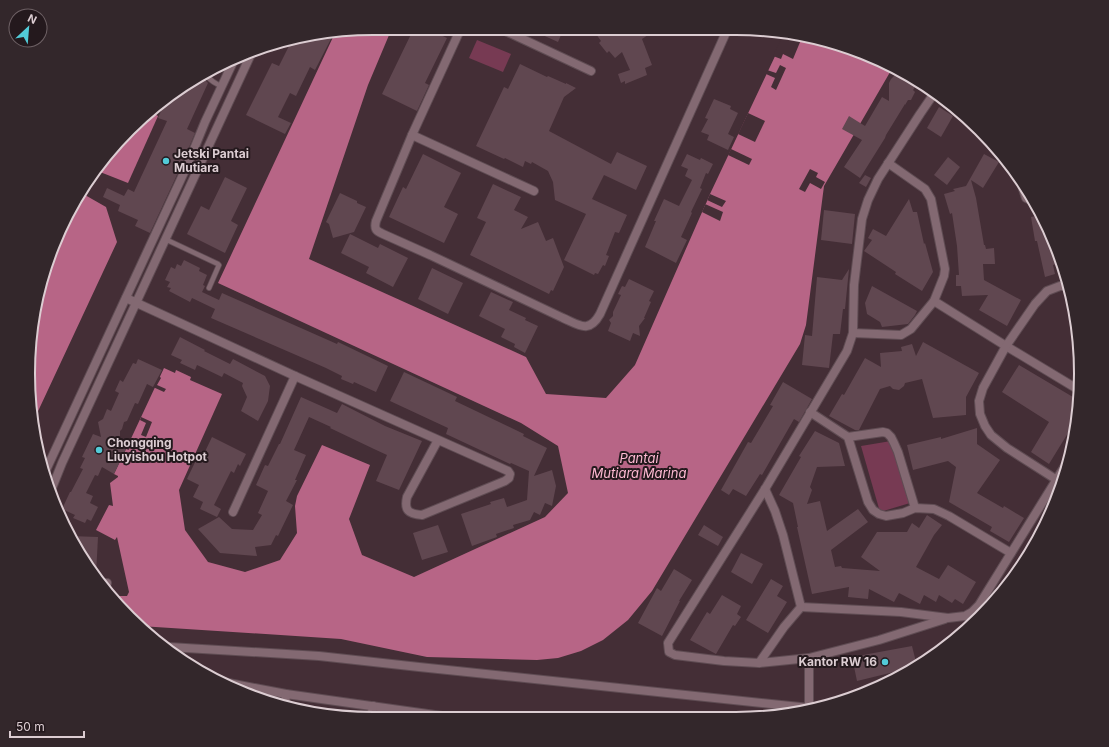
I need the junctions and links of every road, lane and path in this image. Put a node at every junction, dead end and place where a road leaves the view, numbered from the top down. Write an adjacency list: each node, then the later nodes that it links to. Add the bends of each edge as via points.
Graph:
1 (458, 35): 10 (street)
2 (514, 35): 6 (street)
3 (725, 35): 10 (street, via 600,314 590,326 575,324 377,231 376,221)
4 (249, 59): 13 (street)
5 (231, 67): 8 (street)
6 (591, 71)
7 (208, 78): 8 (lane)
8 (222, 86): 16 (street)
9 (932, 98): 11 (street)
10 (412, 135): 12 (street)
11 (888, 164): 17 (street, via 925,189 931,199 945,269); 19 (street, via 868,200 862,219 854,285)
12 (534, 191)
13 (165, 239): 15 (lane, via 219,265); 18 (street)
14 (1062, 286): 20 (street, via 1047,291)
15 (209, 288)
16 (126, 298): 18 (street); 26 (street)
17 (934, 301): 19 (street, via 911,329 901,335); 20 (street)
18 (136, 303): 21 (street); 29 (street)
19 (853, 333): 23 (street, via 847,351)
20 (1006, 346): 22 (street); 27 (street, via 983,388 979,401 980,414 991,435)
21 (295, 376): 25 (street); 32 (street)
22 (1073, 387)
23 (810, 412): 24 (street); 30 (street)
24 (848, 437): 31 (street, via 883,432 891,437); 31 (street, via 868,502 873,510 886,516)
25 (438, 440): 25 (street, via 508,471 509,478 422,515 414,515 407,509 407,496)
26 (48, 465)
27 (1057, 480)
28 (1056, 481): 33 (street)
29 (54, 484)
30 (765, 489): 34 (street, via 783,535); 38 (street, via 668,643 669,652 675,655)
31 (915, 508): 33 (street, via 934,510 949,516)
32 (232, 512)
33 (1011, 554): 35 (street, via 979,605 965,616)
34 (801, 607): 35 (street, via 900,612); 38 (street)
35 (948, 618): 37 (street, via 879,640)
36 (174, 647): 44 (street, via 319,656)
37 (809, 658): 38 (street); 42 (street)
38 (759, 663)
39 (244, 686): 40 (street)
40 (286, 694): 41 (street); 43 (street)
41 (285, 700)
42 (811, 703)
43 (373, 706): 45 (street); 46 (street)
44 (792, 707)
45 (372, 712)
46 (411, 712)

